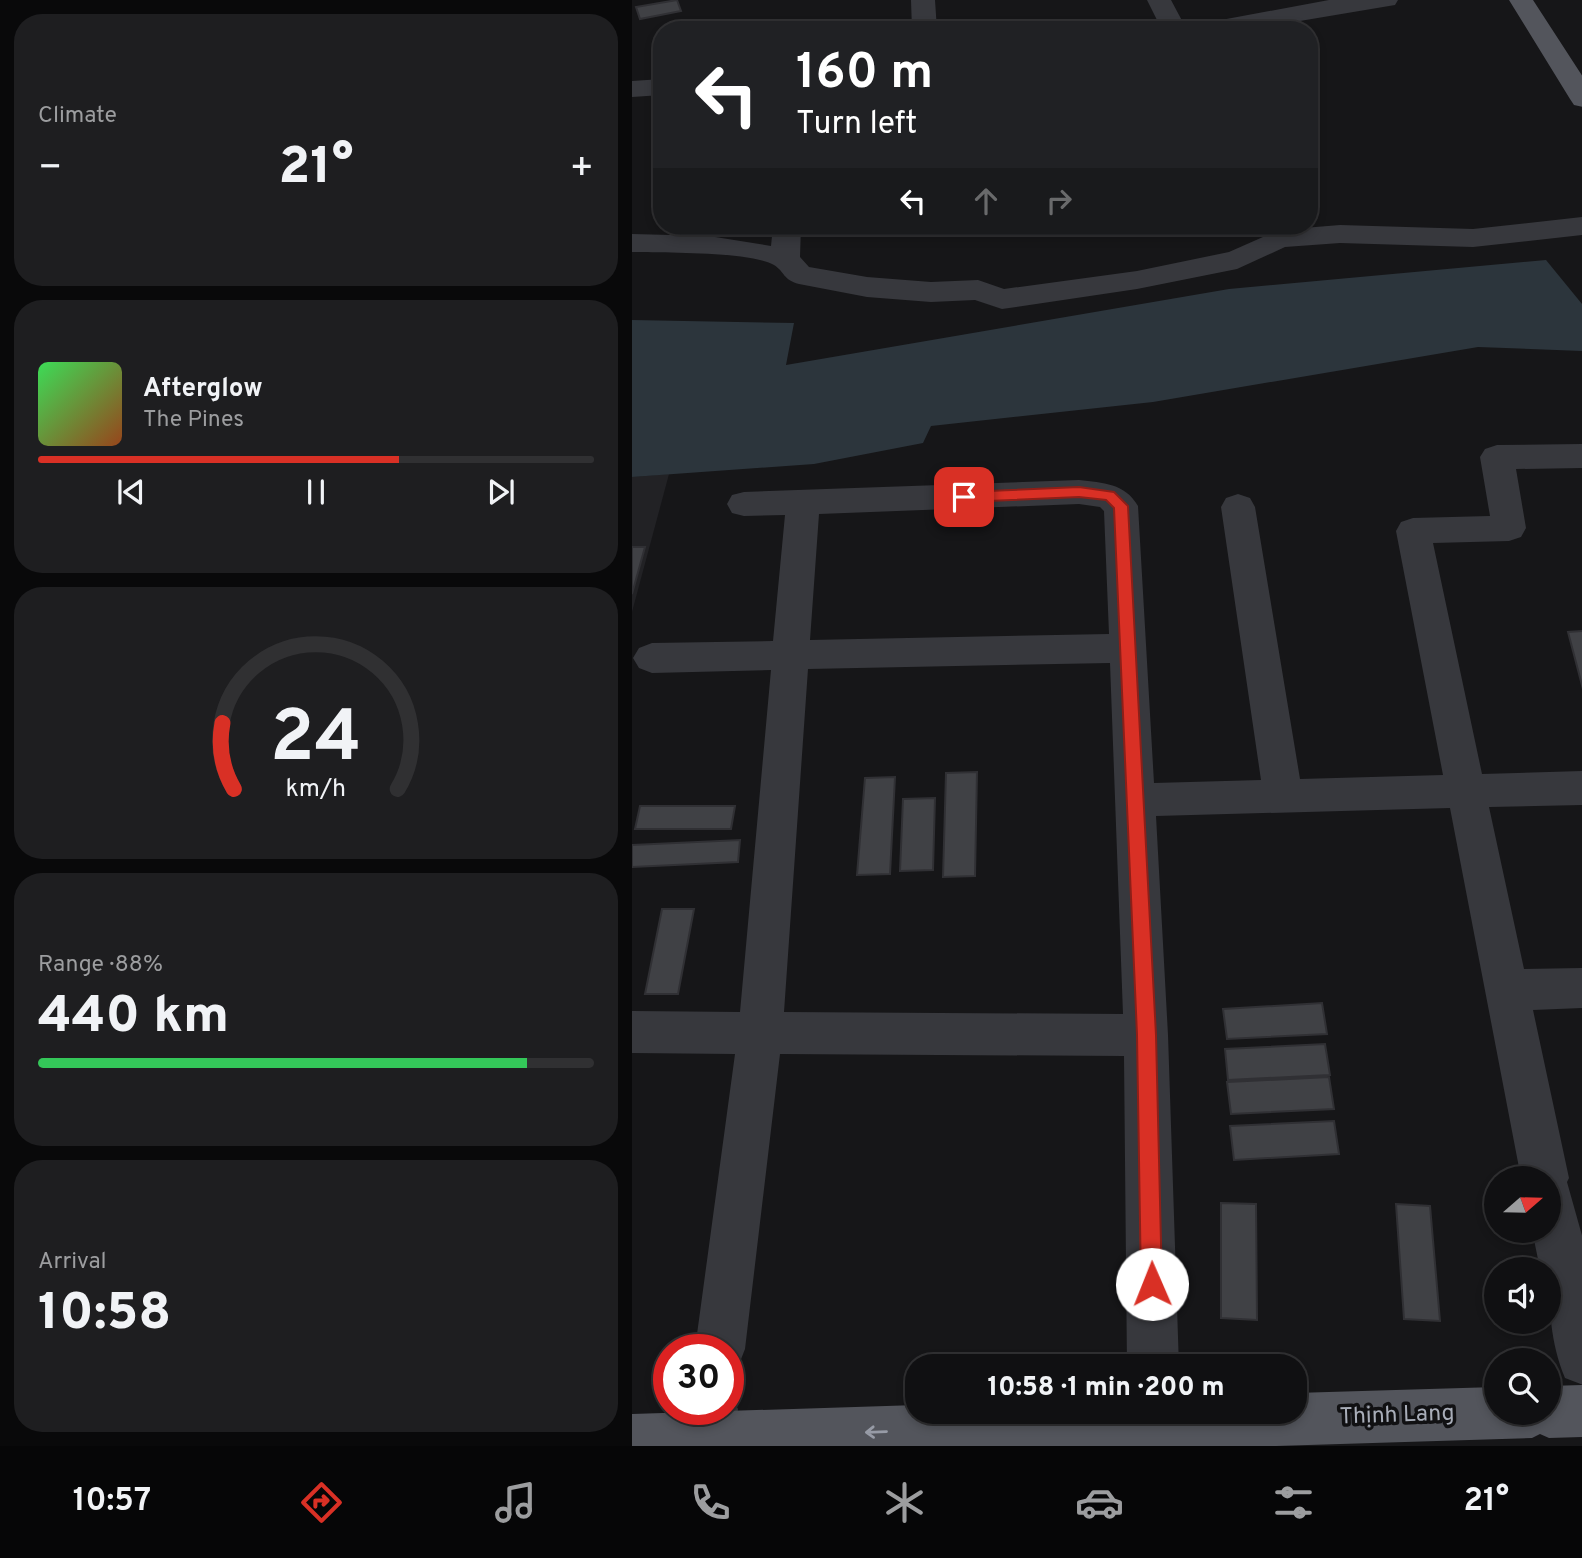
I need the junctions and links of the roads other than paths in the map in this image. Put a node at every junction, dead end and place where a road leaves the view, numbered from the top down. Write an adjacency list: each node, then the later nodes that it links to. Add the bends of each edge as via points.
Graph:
1 (922, 0): 5 (street)
2 (1159, 0): 6 (street)
3 (1386, 0): 7 (street)
4 (1520, 0): 10 (main road)
5 (924, 21)
6 (1170, 21)
7 (1254, 21)
8 (653, 88): 9 (street)
9 (632, 89)
10 (1582, 99)
11 (1582, 226): 14 (street, via 1473,238 1340,234 1280,239 1237,260 1002,299 978,290 931,292 799,275)
12 (786, 235): 14 (street)
13 (632, 243): 14 (street, via 712,244 750,248)
14 (785, 259)
15 (1582, 456): 23 (street, via 1497,457 1509,528 1412,531)
16 (744, 504): 17 (street)
17 (803, 504): 19 (street, via 1079,492 1109,496 1121,506); 20 (street)
18 (1238, 507): 24 (street)
19 (1129, 648): 20 (street); 25 (street)
20 (789, 655): 21 (street); 28 (street)
21 (652, 658)
22 (1582, 788): 23 (street)
23 (1467, 791): 24 (street); 27 (street)
24 (1283, 796): 25 (street)
25 (1136, 800): 30 (street)
26 (1582, 988): 27 (street)
27 (1507, 989): 31 (street)
28 (760, 1031): 29 (street); 30 (street); 33 (street)
29 (632, 1032)
30 (1146, 1035): 34 (street)
31 (1543, 1166)
32 (1558, 1243): 35 (street)
33 (722, 1334)
34 (1153, 1354)
35 (1582, 1360)
36 (1582, 1411): 37 (main road)
37 (1561, 1412)
38 (1484, 1413): 39 (main road, Thịnh Lang)
39 (1307, 1416)
40 (949, 1424): 41 (main road, Thịnh Lang, one-way to 41)
41 (709, 1431): 42 (main road, Thịnh Lang)
42 (632, 1440)

